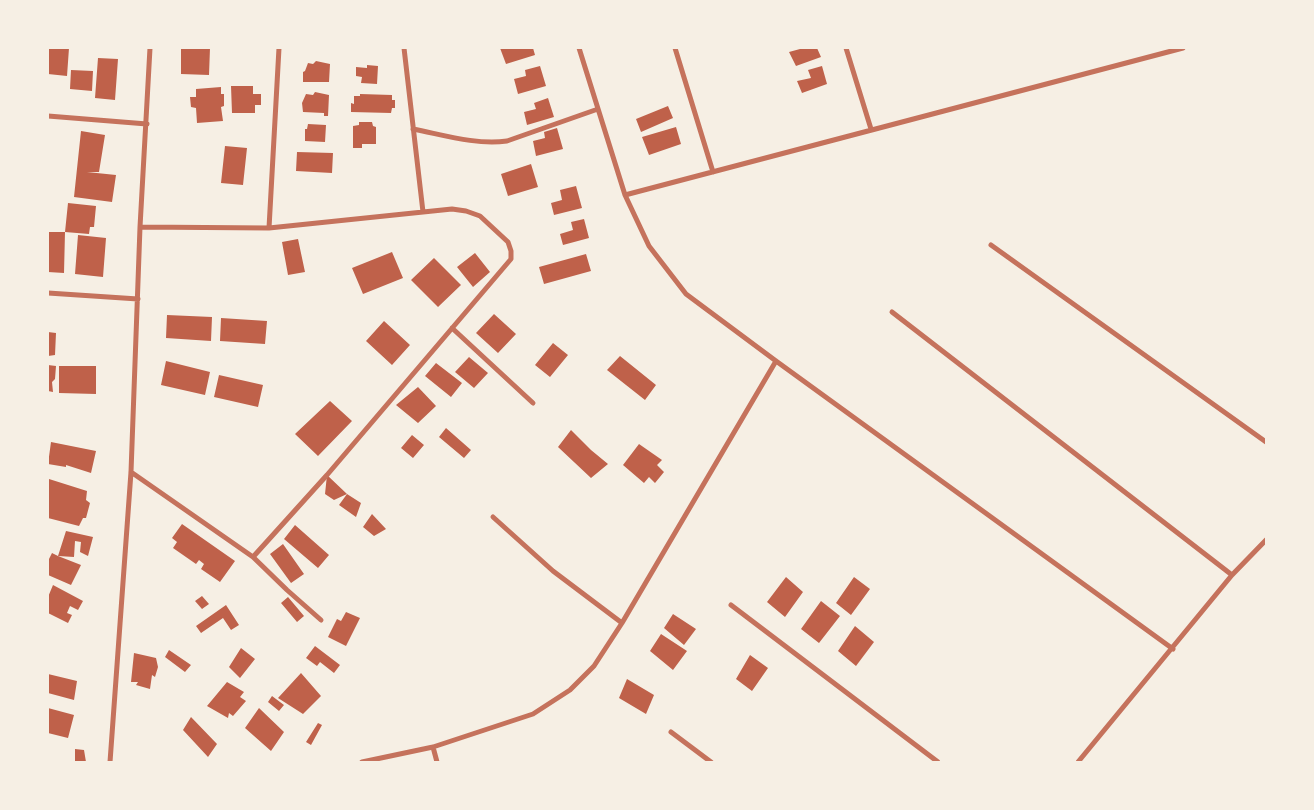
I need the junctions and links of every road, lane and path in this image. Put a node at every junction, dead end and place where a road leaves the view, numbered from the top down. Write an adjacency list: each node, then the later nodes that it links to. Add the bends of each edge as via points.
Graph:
1 (150, 48): 10 (street)
2 (279, 48): 17 (street)
3 (404, 48): 11 (street)
4 (579, 48): 8 (street)
5 (674, 48): 13 (street)
6 (846, 48): 12 (street)
7 (1183, 48): 12 (street)
8 (598, 108): 11 (street, via 507,141 493,143); 14 (street)
9 (48, 116): 10 (street)
10 (146, 124): 16 (street)
11 (413, 129): 15 (street)
12 (871, 129): 13 (street)
13 (712, 172): 14 (street)
14 (625, 196): 23 (street, via 649,246 686,294)
15 (423, 212): 17 (street); 22 (street, via 452,209 480,216 508,242 511,251 511,259)
16 (140, 226): 17 (street); 20 (street)
17 (269, 228)
18 (991, 245): 25 (street)
19 (48, 293): 20 (street)
20 (138, 299): 26 (street)
21 (892, 312): 30 (street)
22 (452, 328): 24 (street); 29 (street)
23 (776, 361): 33 (street); 34 (street)
24 (533, 403)
25 (1266, 442)
26 (131, 472): 29 (street); 37 (street)
27 (493, 517): 33 (street, via 553,571)
28 (1266, 540): 30 (street)
29 (253, 557): 32 (street)
30 (1232, 576): 34 (street)
31 (731, 605): 41 (street)
32 (321, 620)
33 (622, 623): 36 (street, via 594,666 570,690 533,714)
34 (1173, 649): 42 (street)
35 (671, 732): 40 (street)
36 (433, 747): 38 (street); 39 (street)
37 (110, 762)
38 (362, 762)
39 (437, 762)
40 (711, 762)
41 (938, 762)
42 (1078, 762)

